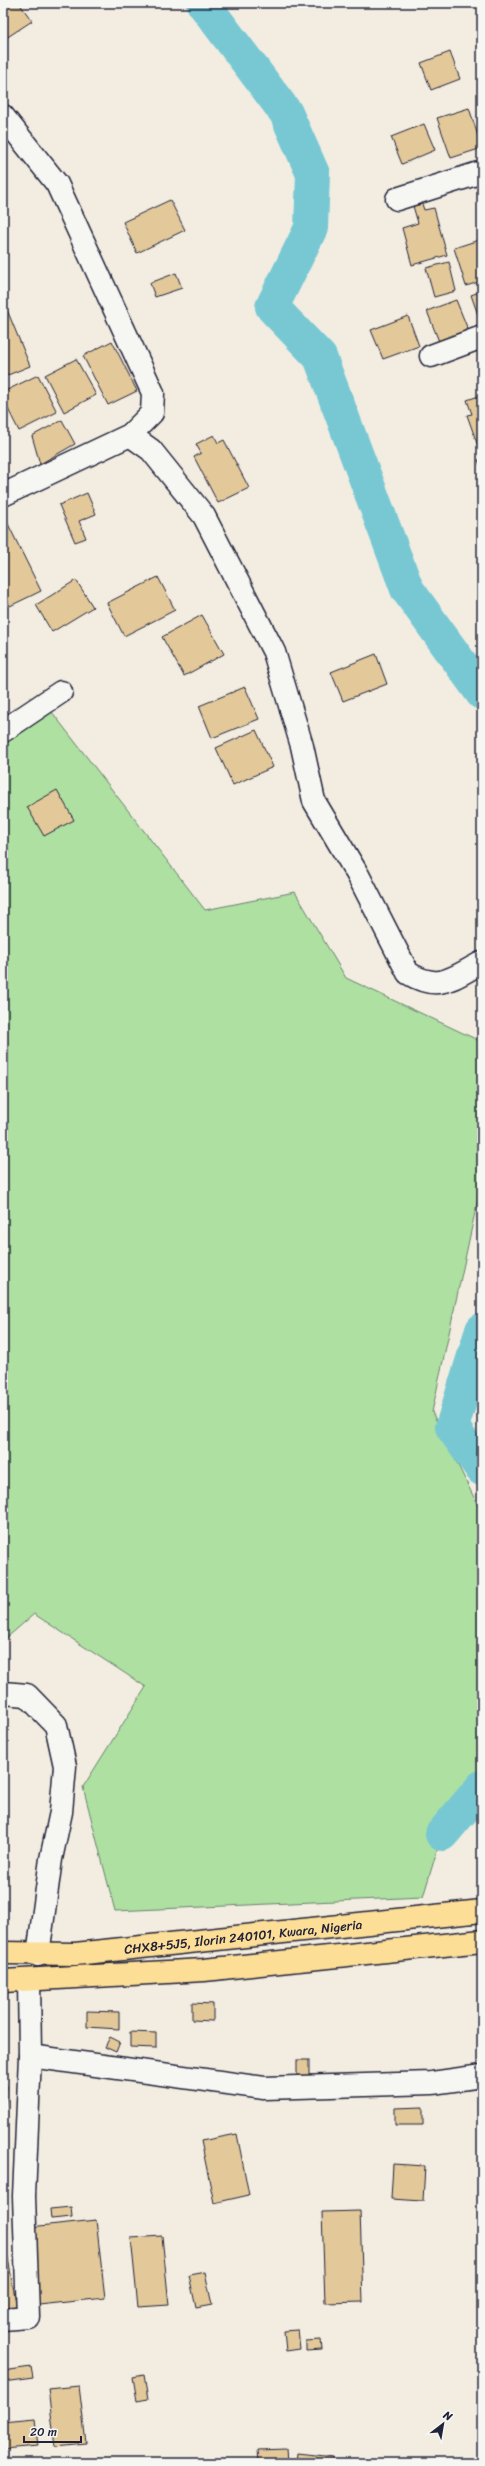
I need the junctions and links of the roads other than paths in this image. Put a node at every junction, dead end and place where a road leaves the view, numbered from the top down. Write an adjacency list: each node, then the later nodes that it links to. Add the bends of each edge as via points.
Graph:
1 (3, 116): 6 (street, via 57,184 153,393 152,413)
2 (482, 172): 3 (street)
3 (397, 199)
4 (482, 337): 5 (street)
5 (431, 356)
6 (130, 435): 7 (street); 10 (street, via 151,450 204,516 274,652 302,746 314,801 358,875 408,973 423,982 443,984)
7 (3, 495)
8 (61, 692): 9 (street)
9 (3, 731)
10 (481, 963)
11 (3, 1693): 15 (street, via 27,1696 56,1725 65,1766 61,1812 51,1859)
12 (482, 1911): 15 (main road, CHX8+5J5, Ilorin 240101, Kwara, Nigeria, via 189,1943)
13 (482, 1941): 16 (main road, CHX8+5J5, Ilorin 240101, Kwara, Nigeria, via 204,1970)
14 (3, 1953): 15 (main road, CHX8+5J5, Ilorin 240101, Kwara, Nigeria)
15 (38, 1955)
16 (29, 1980): 17 (main road, CHX8+5J5, Ilorin 240101, Kwara, Nigeria); 18 (street)
17 (3, 1981)
18 (30, 2056): 19 (street, via 264,2088 432,2082); 20 (street, via 24,2196 28,2317)
19 (482, 2076)
20 (3, 2319)

